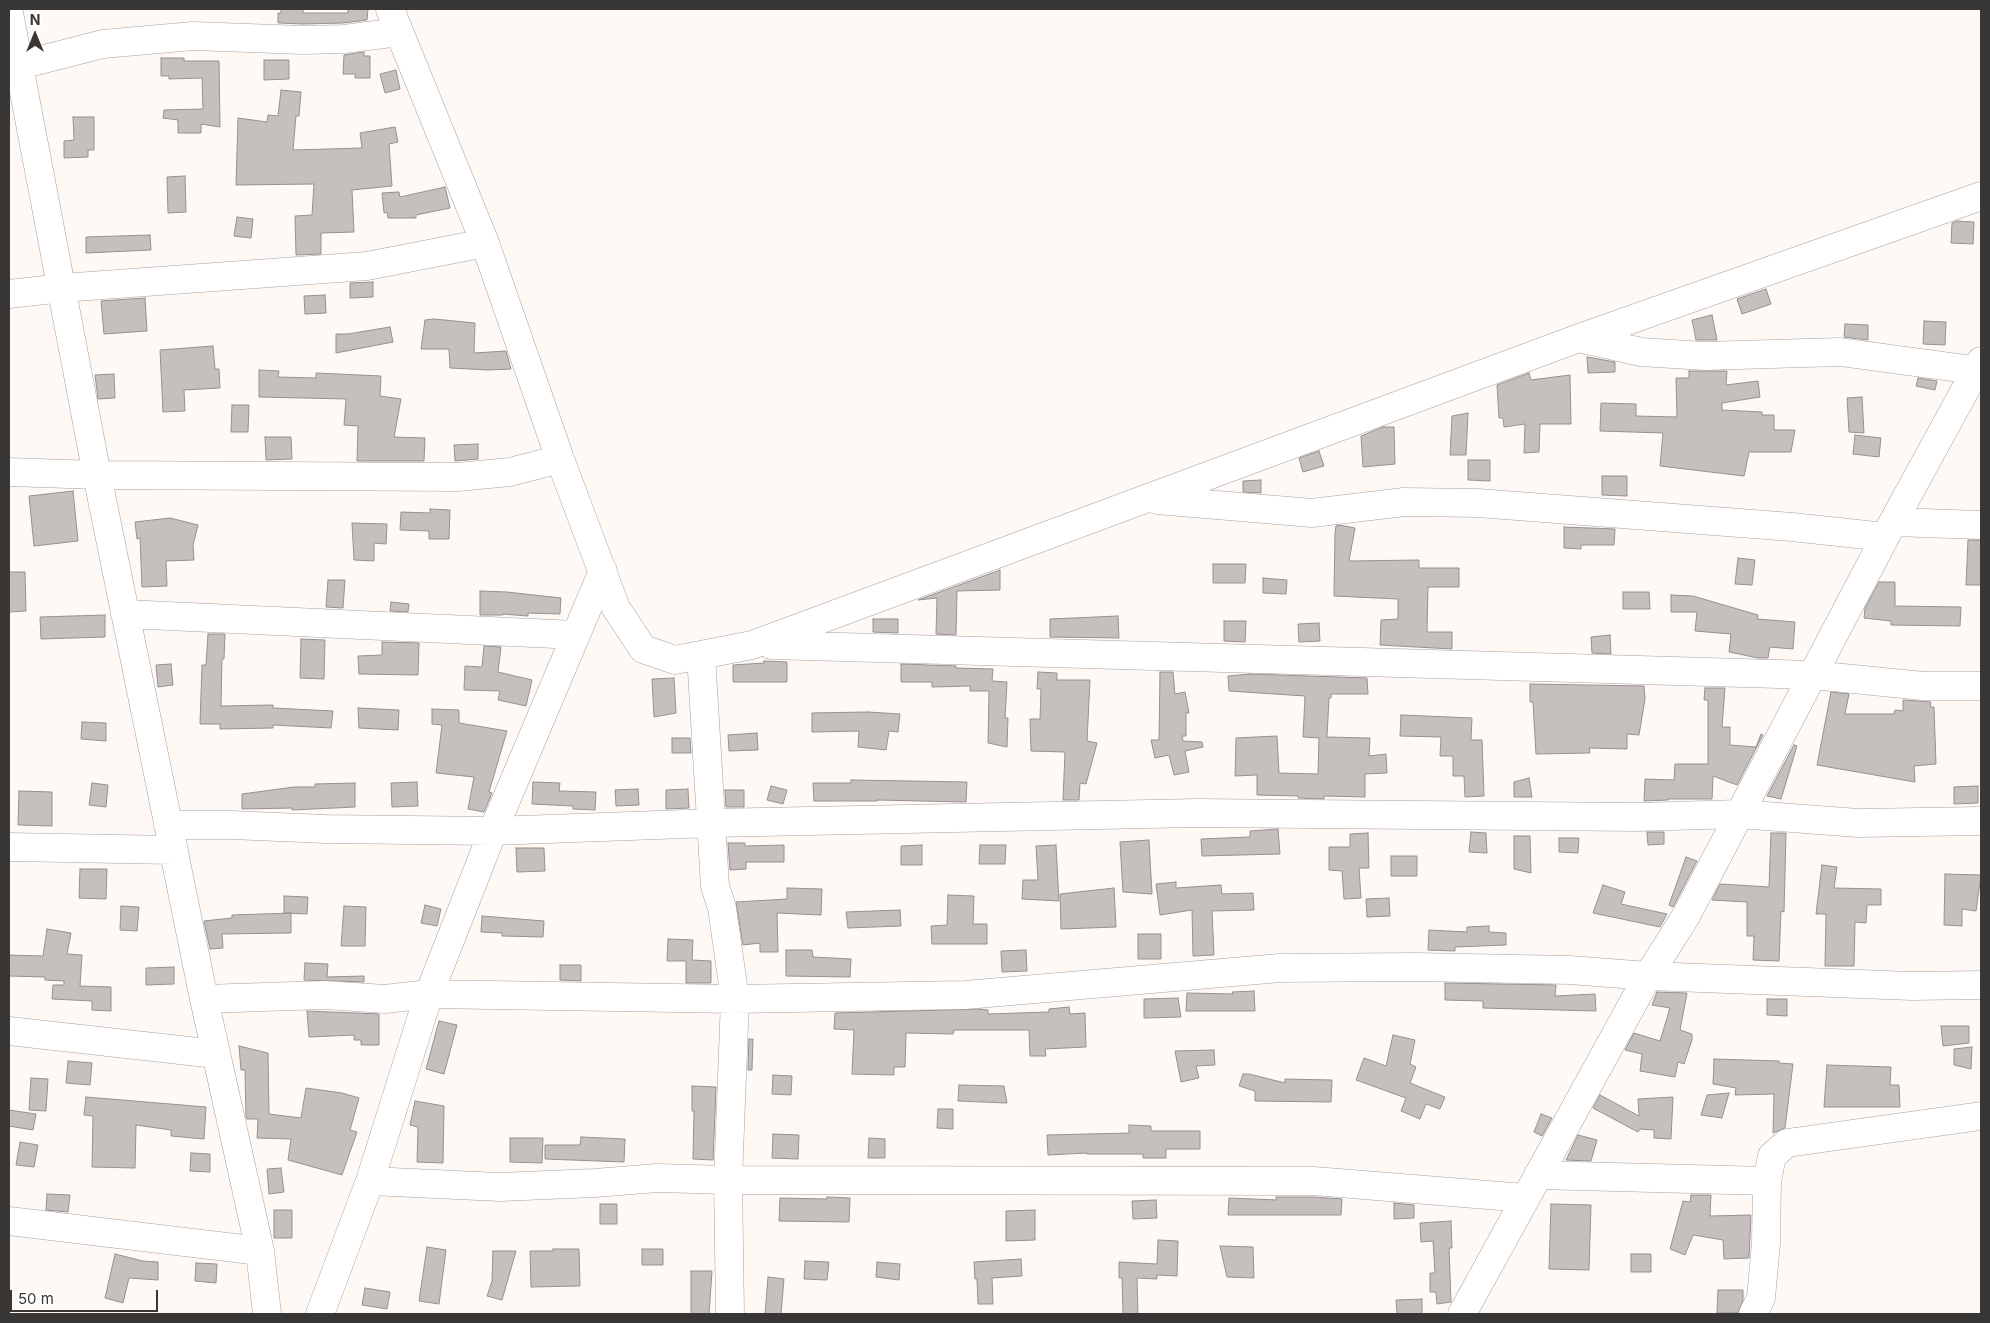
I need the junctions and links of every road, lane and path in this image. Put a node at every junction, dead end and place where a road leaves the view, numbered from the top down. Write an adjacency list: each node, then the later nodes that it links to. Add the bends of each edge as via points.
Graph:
1 (9, 13): 3 (street)
2 (395, 20): 3 (street, via 344,38 303,40 193,36 103,44); 7 (street)
3 (14, 67): 8 (street)
4 (1981, 196): 5 (street)
5 (1954, 206): 6 (street); 10 (street)
6 (1981, 212)
7 (485, 244): 8 (street, via 367,266); 12 (street)
8 (62, 288): 9 (street); 14 (street)
9 (9, 294)
10 (1579, 338): 11 (street, via 1641,352 1704,356 1840,352); 15 (street)
11 (1979, 368): 17 (street)
12 (560, 459): 14 (street, via 510,472 458,476); 18 (street)
13 (9, 472): 14 (street)
14 (97, 475): 19 (street)
15 (1148, 499): 17 (street, via 1312,513 1404,502 1478,503 1792,527); 21 (street)
16 (1981, 525): 17 (street)
17 (1889, 530): 23 (street)
18 (603, 571): 20 (street); 22 (street, via 616,608 643,650 675,660)
19 (125, 614): 20 (street); 29 (street)
20 (576, 635): 28 (street)
21 (752, 645): 22 (street); 23 (street)
22 (701, 655): 27 (street)
23 (1813, 675): 24 (street, via 1923,686); 25 (street)
24 (1981, 686)
25 (1739, 814): 26 (street, via 1858,823); 27 (street, via 1638,817 1197,813); 31 (street, via 1686,916)
26 (1981, 820)
27 (712, 823): 28 (street); 35 (street, via 715,886 722,908)
28 (493, 831): 29 (street, via 231,825); 33 (street)
29 (171, 838): 30 (street); 34 (street)
30 (9, 847)
31 (1648, 976): 32 (street, via 1912,986); 35 (street, via 1495,968 1280,968 965,995); 42 (street)
32 (1981, 985)
33 (429, 994): 34 (street, via 385,998 324,995); 35 (street); 40 (street)
34 (204, 999): 37 (street)
35 (735, 999): 39 (street)
36 (9, 1031): 37 (street)
37 (216, 1054): 44 (street)
38 (1981, 1116): 41 (street, via 1787,1143 1772,1156)
39 (728, 1180): 40 (street, via 656,1178 500,1186); 42 (street, via 1314,1181); 47 (street)
40 (370, 1181): 46 (street)
41 (1767, 1181): 42 (street); 49 (street, via 1761,1298)
42 (1532, 1186): 48 (street)
43 (9, 1221): 44 (street)
44 (260, 1251): 45 (street)
45 (267, 1314)
46 (320, 1314)
47 (730, 1314)
48 (1462, 1314)
49 (1753, 1314)

